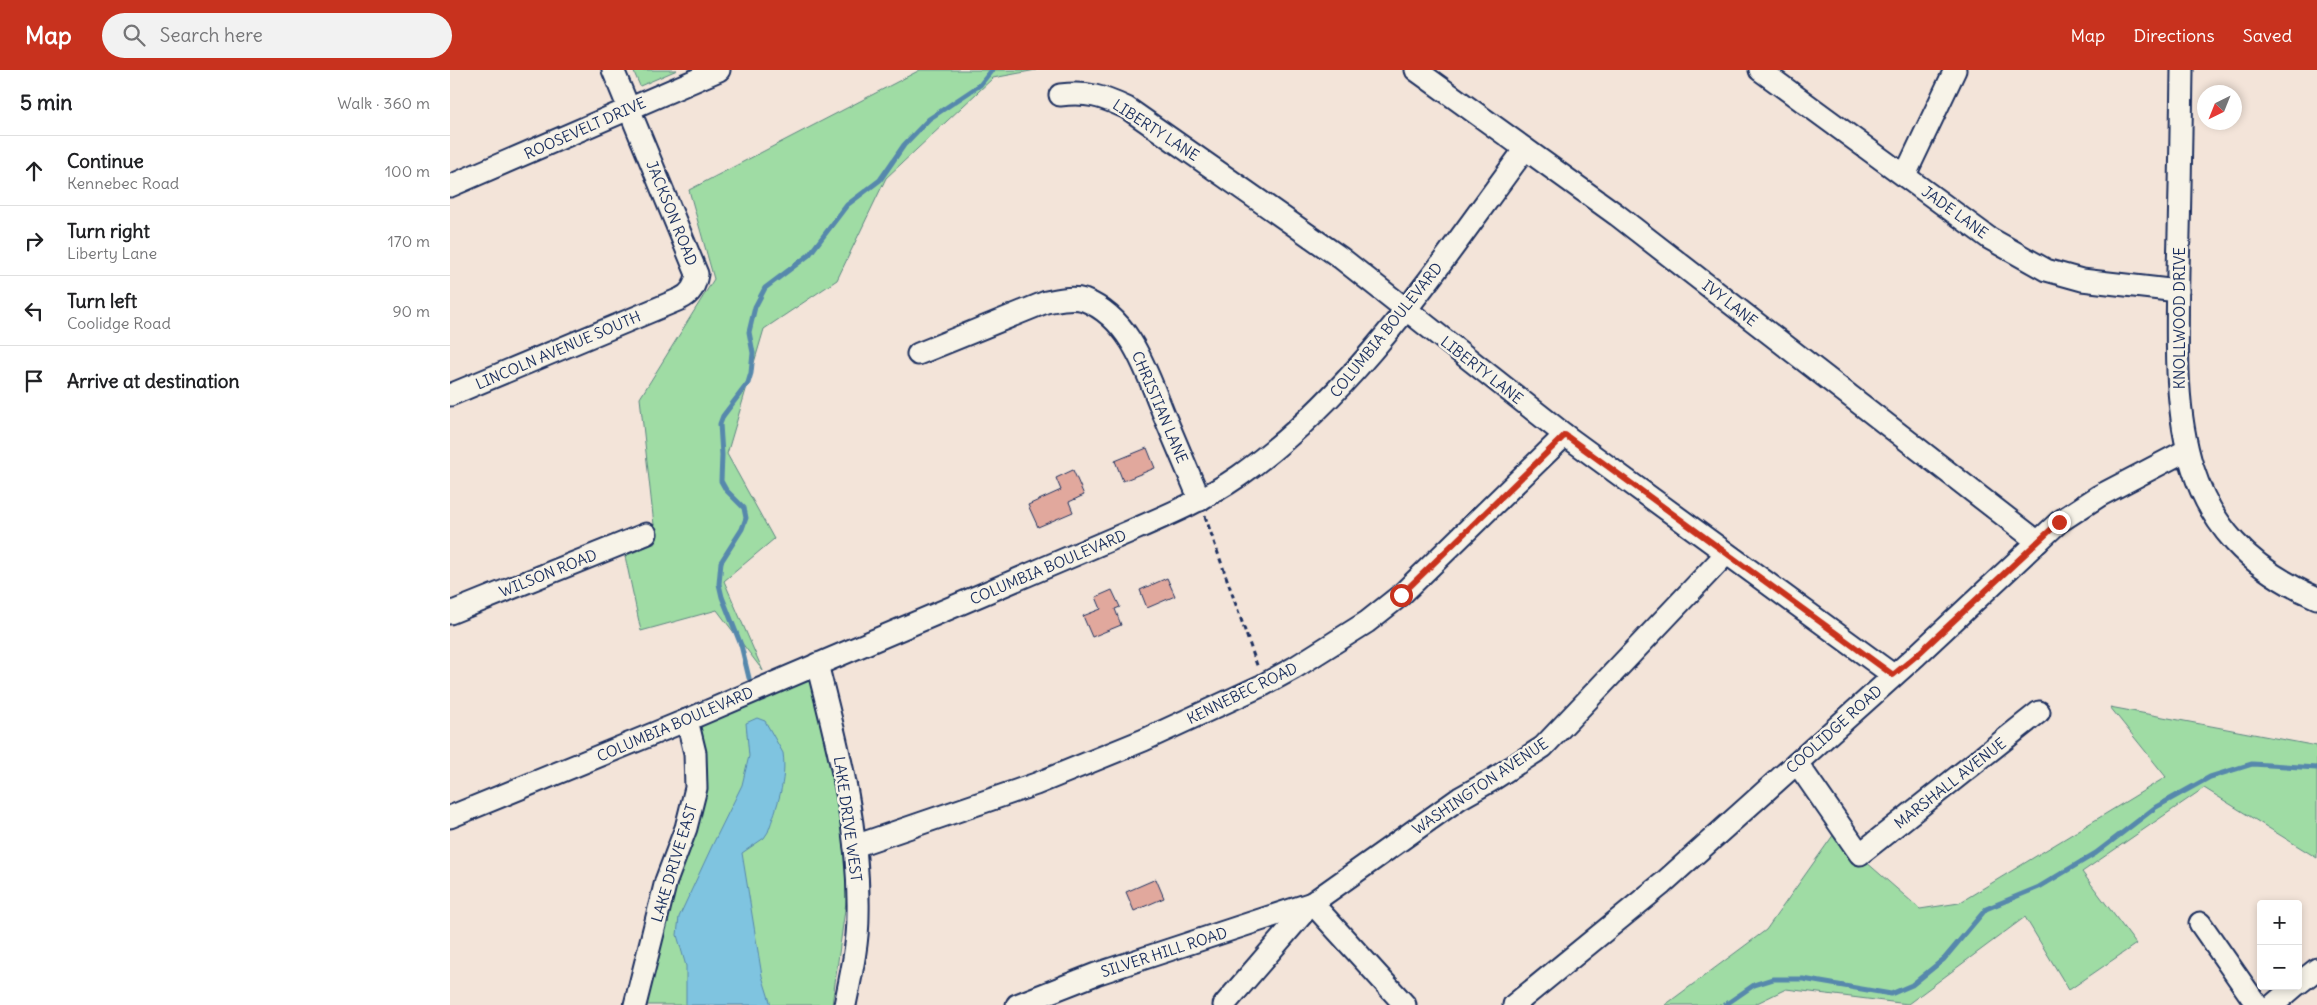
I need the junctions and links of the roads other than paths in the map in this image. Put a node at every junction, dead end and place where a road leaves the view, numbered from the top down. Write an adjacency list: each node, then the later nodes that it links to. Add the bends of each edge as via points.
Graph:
1 (614, 70): 8 (street, JACKSON ROAD)
2 (719, 70): 8 (street, ROOSEVELT DRIVE)
3 (1416, 70): 9 (street, IVY LANE)
4 (1760, 70): 10 (street, JADE LANE)
5 (1955, 70): 10 (street)
6 (2182, 70): 12 (street, KNOLLWOOD DRIVE)
7 (1060, 95): 14 (street, LIBERTY LANE, via 1102,96 1127,108 1341,258)
8 (629, 108): 11 (street, ROOSEVELT DRIVE); 13 (street, JACKSON ROAD, via 697,274 688,295)
9 (1525, 149): 14 (street, COLUMBIA BOULEVARD); 21 (street, IVY LANE, via 1617,215)
10 (1905, 176): 12 (street, JADE LANE, via 1990,238 2046,270 2082,280)
11 (450, 186)
12 (2178, 291): 18 (street, KNOLLWOOD DRIVE, via 2176,364)
13 (666, 305): 16 (street, LINCOLN AVENUE SOUTH)
14 (1406, 309): 17 (street, LIBERTY LANE); 19 (street, COLUMBIA BOULEVARD, via 1328,400 1286,440 1238,477)
15 (918, 354): 19 (street, CHRISTIAN LANE, via 1046,302 1082,299 1102,309 1138,352)
16 (450, 395)
17 (1565, 435): 22 (street, LIBERTY LANE); 31 (street, KENNEBEC ROAD, via 1401,595 1332,645 1263,685 1144,740 1036,784)
18 (2187, 450): 21 (street, COOLIDGE ROAD, via 2099,496 2059,522); 23 (street, KNOLLWOOD DRIVE, via 2196,481 2214,514 2240,547 2264,570)
19 (1200, 500): 25 (street, COLUMBIA BOULEVARD)
20 (646, 534): 24 (street, WILSON ROAD)
21 (2038, 542): 26 (street, COOLIDGE ROAD)
22 (1726, 554): 26 (street, LIBERTY LANE); 32 (street, WASHINGTON AVENUE, via 1543,746 1460,798)
23 (2317, 598)
24 (450, 613)
25 (817, 664): 28 (street, COLUMBIA BOULEVARD); 31 (street, LAKE DRIVE WEST, via 845,776)
26 (1893, 675): 29 (street, COOLIDGE ROAD)
27 (2039, 712): 29 (street, MARSHALL AVENUE, via 1860,854)
28 (687, 720): 30 (street, COLUMBIA BOULEVARD); 37 (street, LAKE DRIVE EAST, via 696,753 696,788 686,828 666,881)
29 (1796, 763): 42 (street, COOLIDGE ROAD, via 1662,884)
30 (450, 816)
31 (855, 846): 38 (street, LAKE DRIVE WEST, via 858,916)
32 (1312, 903): 39 (street, SILVER HILL ROAD, via 1096,974); 40 (street, WASHINGTON AVENUE); 41 (street)
33 (2200, 923): 43 (street)
34 (2317, 969): 35 (street)
35 (2302, 981)
36 (2291, 990): 44 (street)
37 (635, 1005)
38 (845, 1005)
39 (1017, 1005)
40 (1224, 1005)
41 (1405, 1005)
42 (1514, 1005)
43 (2257, 1005)
44 (2273, 1005)

